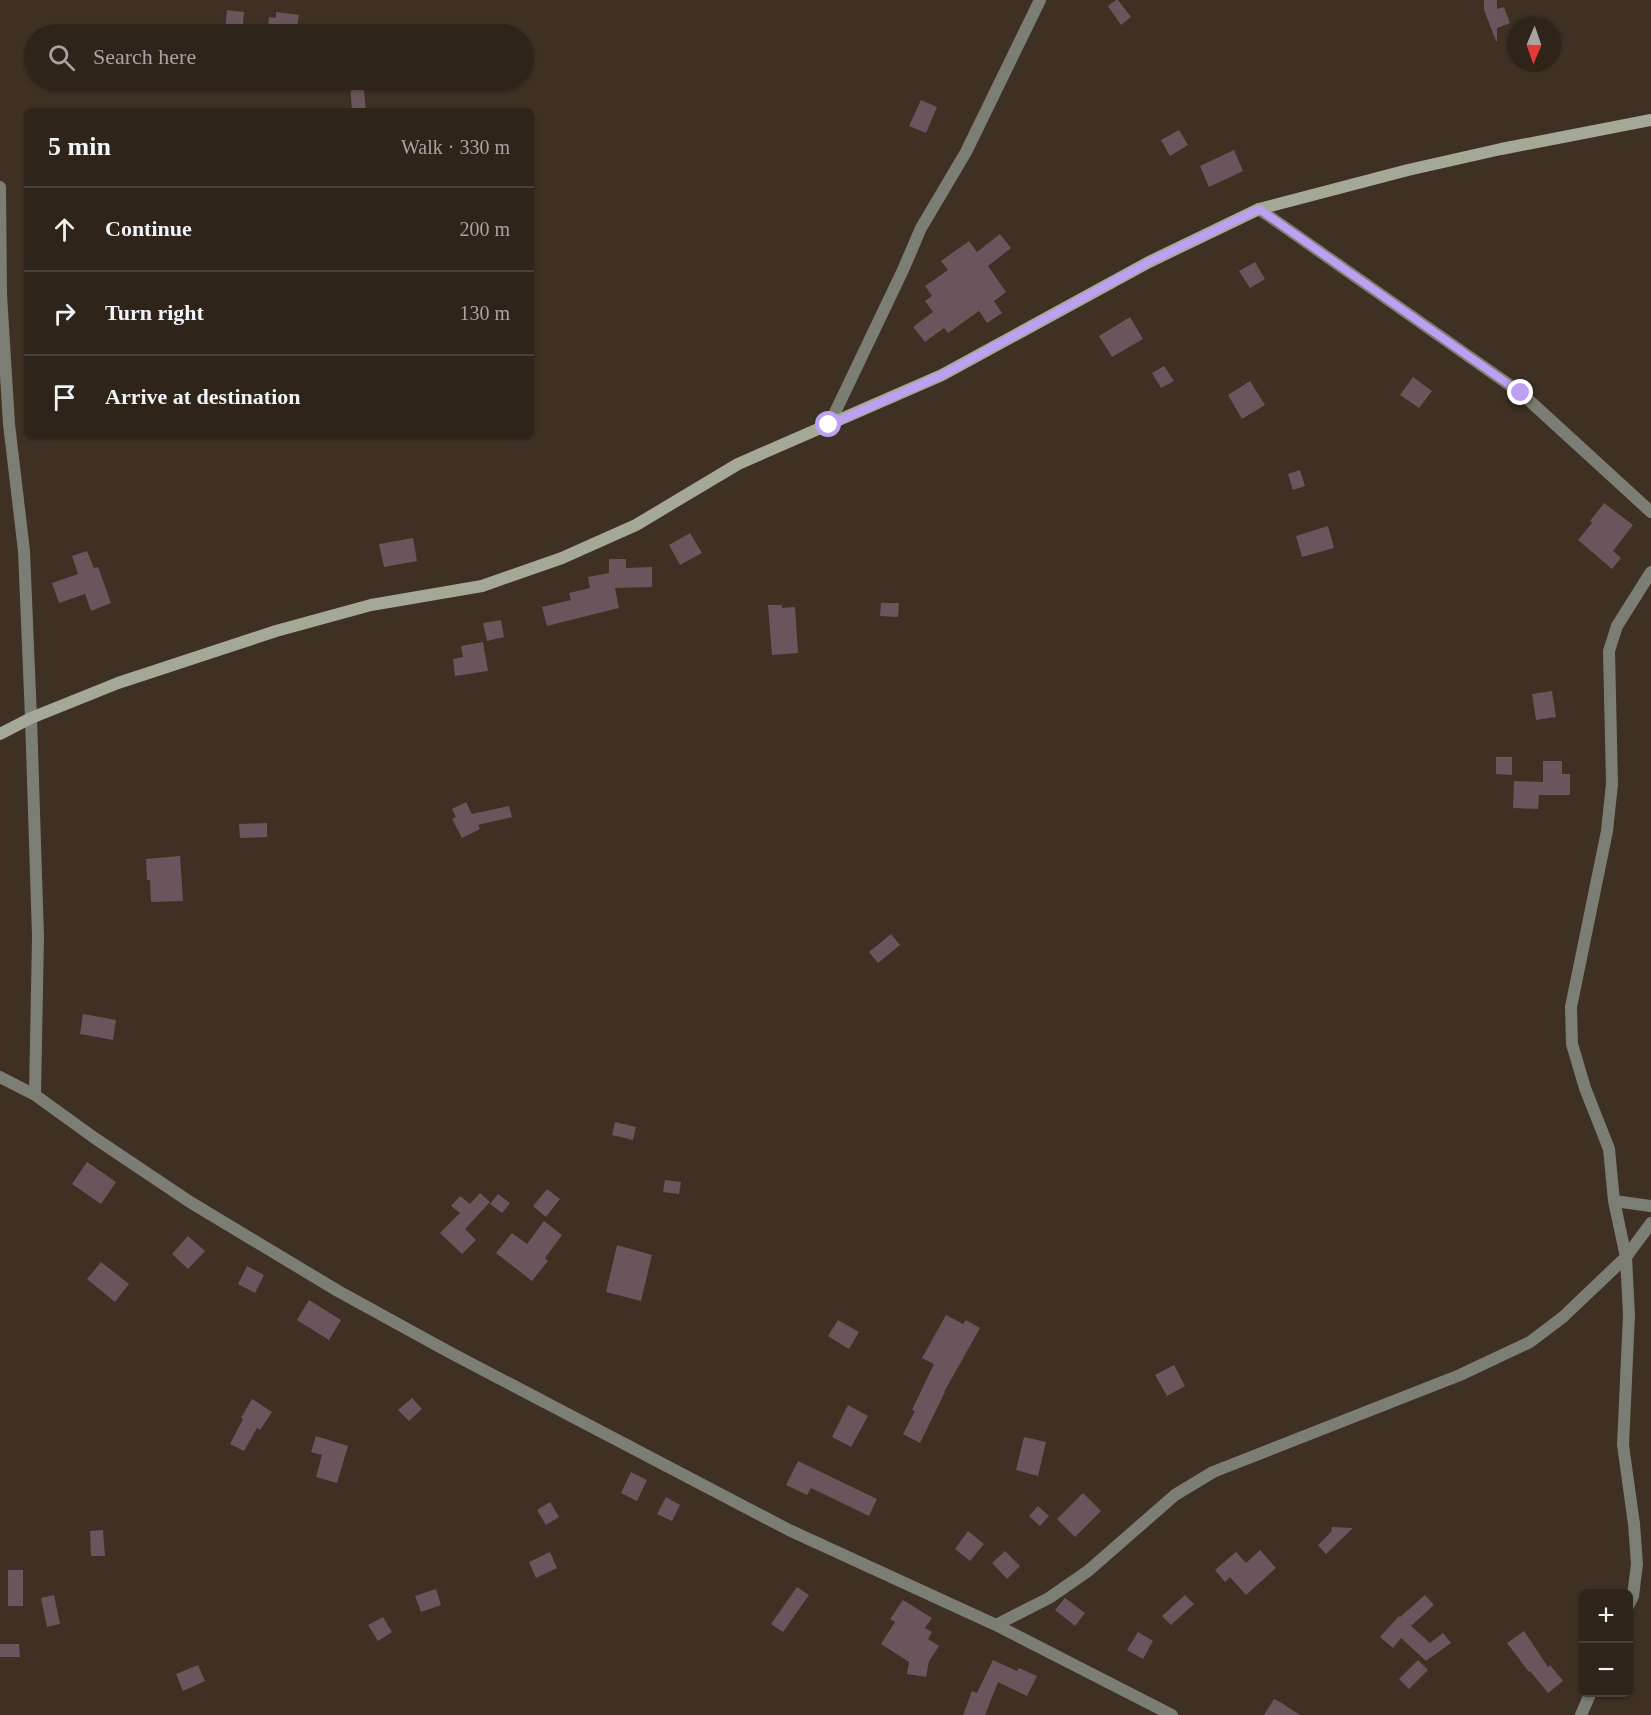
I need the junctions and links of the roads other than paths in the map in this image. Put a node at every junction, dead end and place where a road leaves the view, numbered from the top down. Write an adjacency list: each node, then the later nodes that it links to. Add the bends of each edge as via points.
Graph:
1 (1040, 0): 5 (street, via 966,152 921,228)
2 (1651, 120): 4 (street, via 1408,170)
3 (0, 186): 8 (street, via 1,294 9,424 24,551)
4 (1259, 209): 5 (street, via 1149,262 942,375); 6 (street, via 1521,393)
5 (829, 425): 8 (street, via 738,464 636,525 562,558 482,586 371,605 276,630 118,682)
6 (1651, 512)
7 (1651, 572): 12 (street, via 1617,626 1610,651 1612,784 1607,831 1571,1007 1572,1044 1609,1149)
8 (31, 718): 9 (street); 11 (street, via 38,936)
9 (0, 734)
10 (0, 1077): 11 (street)
11 (34, 1095): 17 (street, via 190,1202 338,1291 789,1530)
12 (1614, 1201): 13 (street); 15 (street)
13 (1651, 1206)
14 (1651, 1223): 15 (street)
15 (1626, 1257): 16 (street, via 1629,1315 1623,1445 1637,1564); 17 (street, via 1563,1317 1530,1342 1460,1376 1213,1472 1175,1495 1088,1571 1049,1598)
16 (1633, 1596)
17 (996, 1625): 19 (street)
18 (1589, 1697): 20 (street)
19 (1172, 1715)
20 (1581, 1715)

